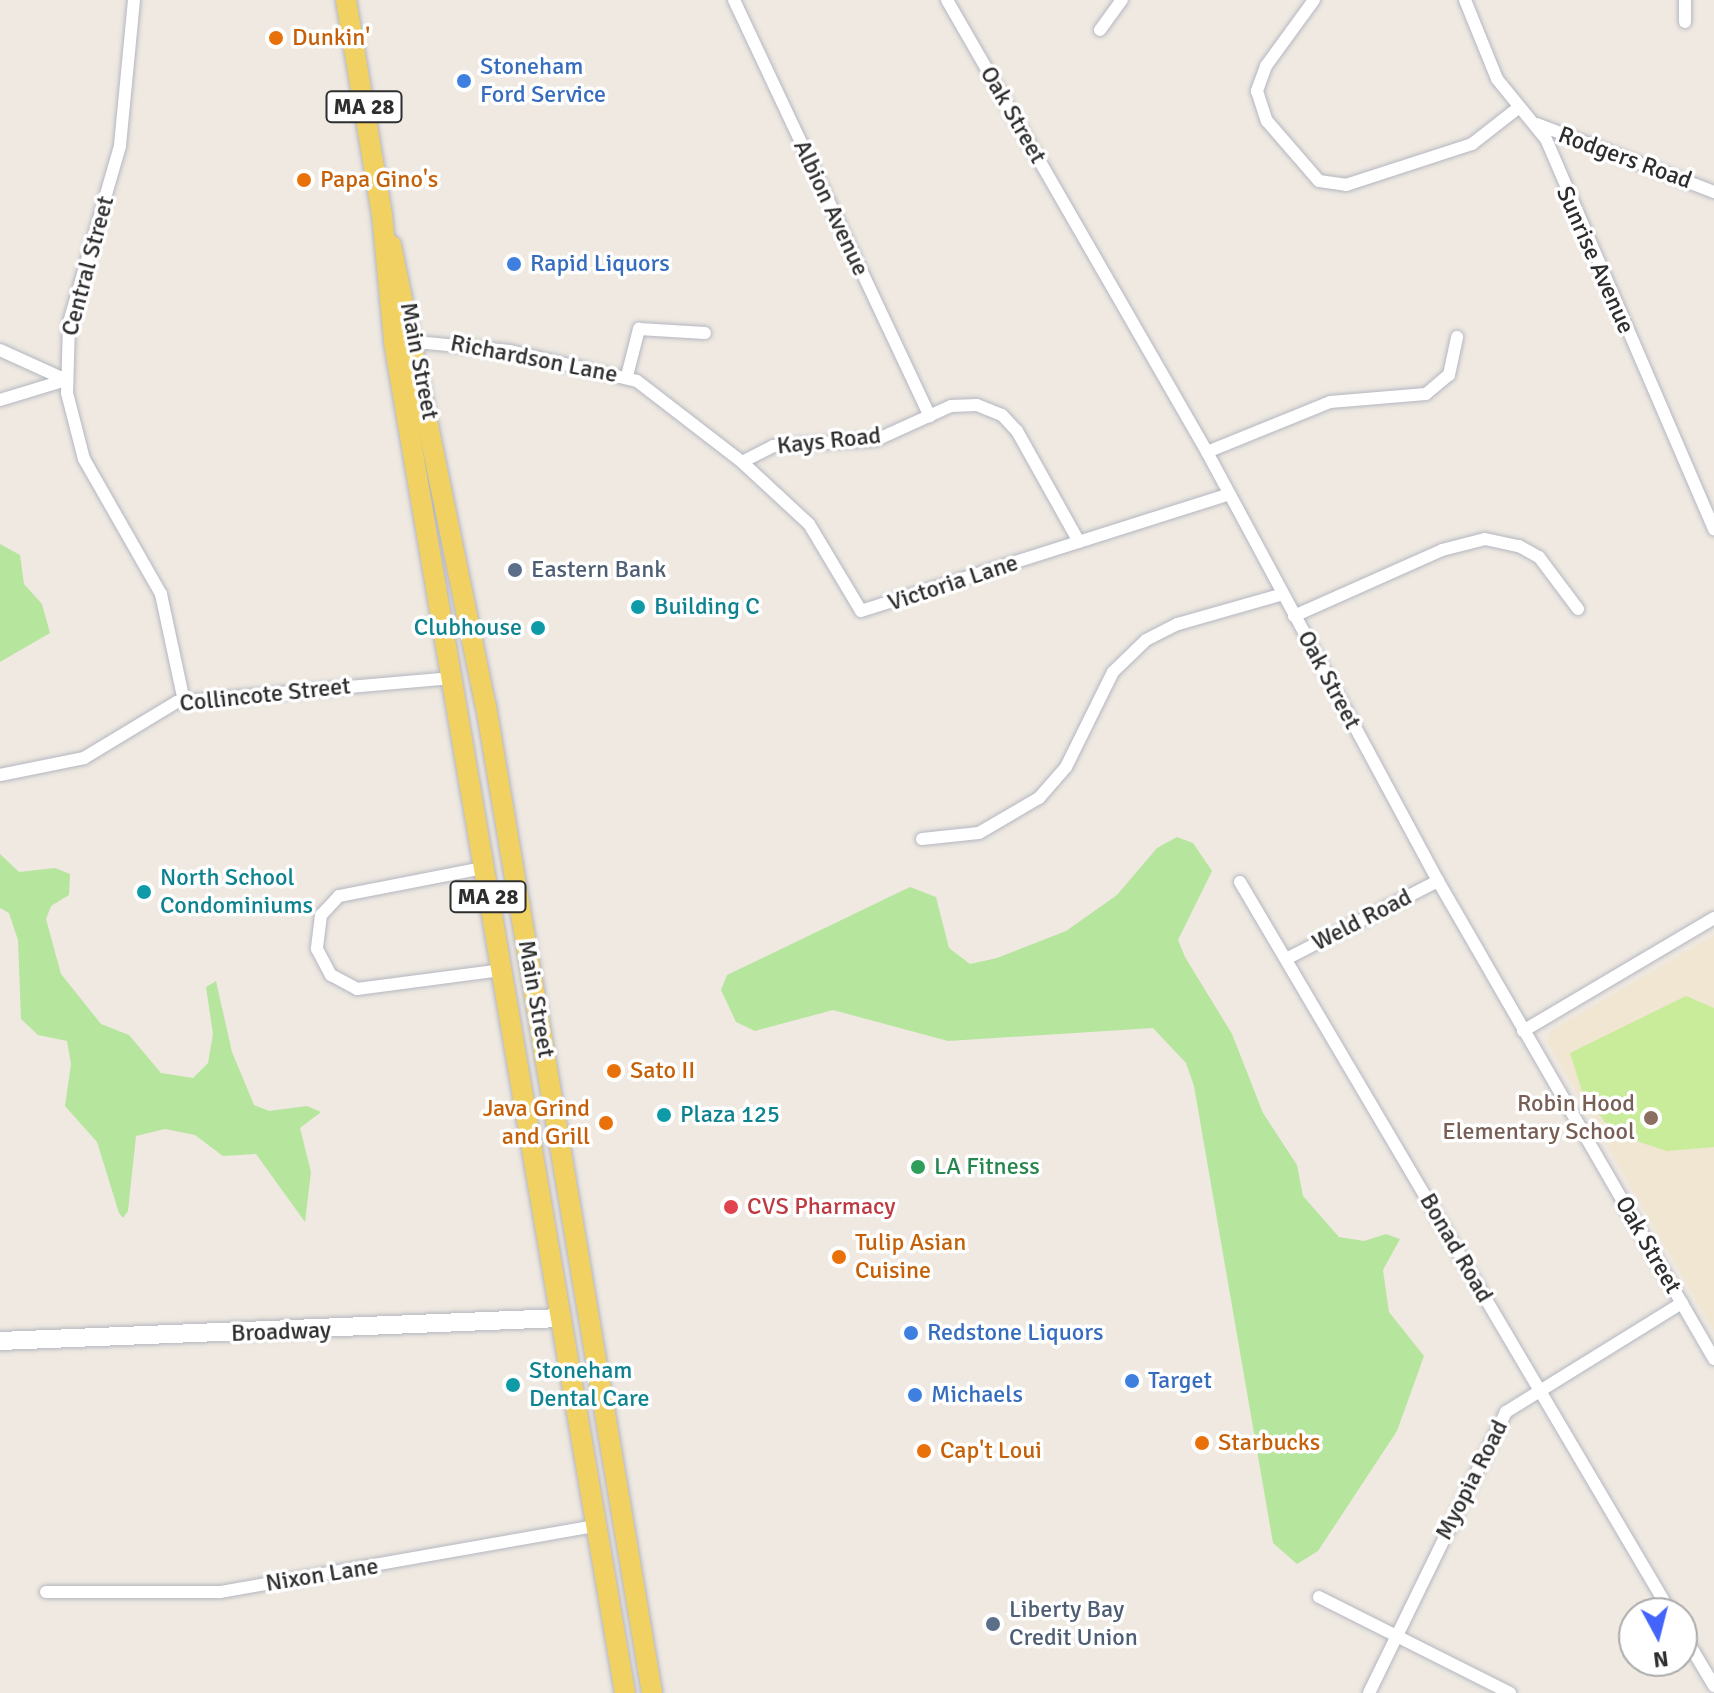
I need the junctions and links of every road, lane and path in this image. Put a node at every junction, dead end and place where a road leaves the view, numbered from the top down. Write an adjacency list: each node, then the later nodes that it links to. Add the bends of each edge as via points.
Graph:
1 (134, 0): 21 (street, Central Street, via 120,146 73,306)
2 (346, 0): 14 (main road, Main Street / MA 28)
3 (734, 0): 23 (street, Albion Avenue)
4 (947, 0): 24 (street, Oak Street)
5 (1122, 0): 10 (street)
6 (1314, 0): 11 (street, via 1266,66 1257,91 1267,121 1319,181 1346,185 1463,148 1490,134)
7 (1465, 0): 11 (street, Sunrise Avenue, via 1485,55)
8 (1685, 0): 9 (street)
9 (1685, 22)
10 (1100, 30)
11 (1518, 108): 12 (street, Sunrise Avenue)
12 (1537, 124): 13 (street, Rodgers Road); 29 (street, Sunrise Avenue)
13 (1714, 192)
14 (382, 214): 17 (main road, Main Street / MA 28); 18 (main road, Main Street / MA 28)
15 (705, 333): 20 (street, via 639,329)
16 (1457, 337): 24 (street, via 1449,375 1426,394 1330,402)
17 (416, 340): 18 (street, Richardson Lane); 20 (street, Richardson Lane); 28 (main road, Main Street / MA 28)
18 (394, 342): 27 (main road, Main Street / MA 28)
19 (0, 350): 21 (street)
20 (627, 376): 25 (street, Richardson Lane)
21 (66, 380): 22 (street); 35 (street, Central Street, via 84,459 161,594)
22 (0, 400)
23 (930, 416): 25 (street, Kays Road, via 876,440 773,446); 30 (street, Kays Road, via 969,404 1002,415)
24 (1207, 452): 26 (street, Oak Street)
25 (742, 462): 30 (street, Victoria Lane, via 817,534 861,611)
26 (1229, 494): 30 (street, Victoria Lane); 31 (street, Oak Street)
27 (422, 509): 28 (main road, via 439,508); 34 (main road, Main Street / MA 28)
28 (449, 516): 37 (main road, Main Street / MA 28)
29 (1714, 529)
30 (1079, 542)
31 (1283, 594): 33 (street, Oak Street); 39 (street, via 1178,624 1146,640 1113,672 1066,767 1039,798 979,833)
32 (1578, 609): 33 (street, via 1539,557 1519,546 1485,539 1442,550)
33 (1294, 616): 41 (street, Oak Street)
34 (452, 678): 35 (street, Collincote Street); 36 (main road, Main Street / MA 28)
35 (184, 701): 38 (street, Collincote Street, via 149,714 84,758)
36 (462, 743): 37 (main road, via 474,759); 40 (main road, Main Street / MA 28)
37 (495, 758): 60 (main road, Main Street / MA 28)
38 (0, 775)
39 (922, 839)
40 (483, 868): 45 (main road, Main Street / MA 28); 45 (street, via 339,896 321,915 317,949 331,975 357,989)
41 (1438, 881): 44 (street, Weld Road); 46 (street, Oak Street)
42 (1240, 882): 44 (street, Bonad Road)
43 (1714, 918): 46 (street)
44 (1286, 959): 51 (street, Bonad Road)
45 (501, 970): 48 (main road, Main Street / MA 28)
46 (1523, 1031): 47 (street, Oak Street)
47 (1682, 1303): 50 (street, Oak Street); 51 (street, Myopia Road)
48 (561, 1318): 49 (main road, Broadway); 52 (main road, Main Street / MA 28)
49 (0, 1341)
50 (1714, 1357)
51 (1538, 1387): 55 (street, Bonad Road); 56 (street, Myopia Road, via 1511,1406 1495,1430)
52 (595, 1526): 53 (street, Nixon Lane, via 220,1592); 59 (main road, Main Street / MA 28)
53 (46, 1592)
54 (1319, 1597): 56 (street)
55 (1662, 1597)
56 (1397, 1634): 61 (street, Myopia Road); 62 (street)
57 (1698, 1659): 58 (street)
58 (1714, 1686)
59 (625, 1693)
60 (652, 1693)
61 (1369, 1693)
62 (1510, 1693)

